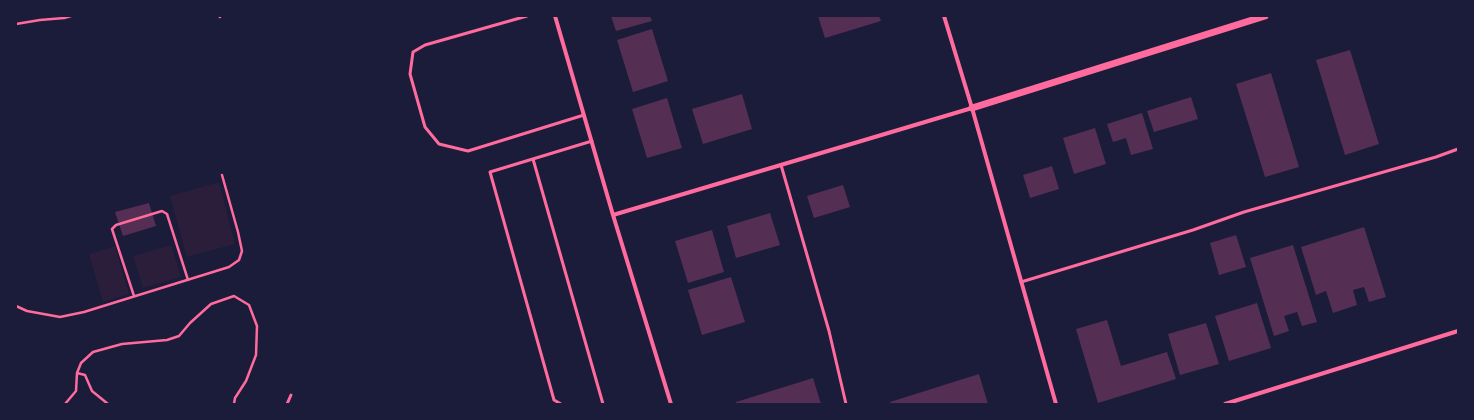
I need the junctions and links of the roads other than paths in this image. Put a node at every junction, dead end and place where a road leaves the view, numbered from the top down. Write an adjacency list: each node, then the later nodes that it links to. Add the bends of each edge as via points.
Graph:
1 (527, 16): 6 (lane, via 425,45 414,52 410,74 425,127 439,144 468,151)
2 (555, 16): 6 (street)
3 (944, 16): 5 (street)
4 (1265, 16): 5 (street)
5 (972, 108): 10 (street); 12 (street)
6 (584, 115): 7 (street)
7 (592, 141): 9 (lane); 11 (street)
8 (1458, 149): 12 (lane, via 1244,212)
9 (533, 159): 16 (lane, via 490,172 554,400); 17 (lane)
10 (781, 165): 11 (street); 19 (lane, via 829,331)
11 (613, 215): 18 (street)
12 (1021, 282): 20 (street)
13 (1458, 331): 21 (street)
14 (291, 395): 15 (lane)
15 (287, 404)
16 (561, 404)
17 (603, 404)
18 (671, 404)
19 (846, 404)
20 (1056, 404)
21 (1225, 404)

